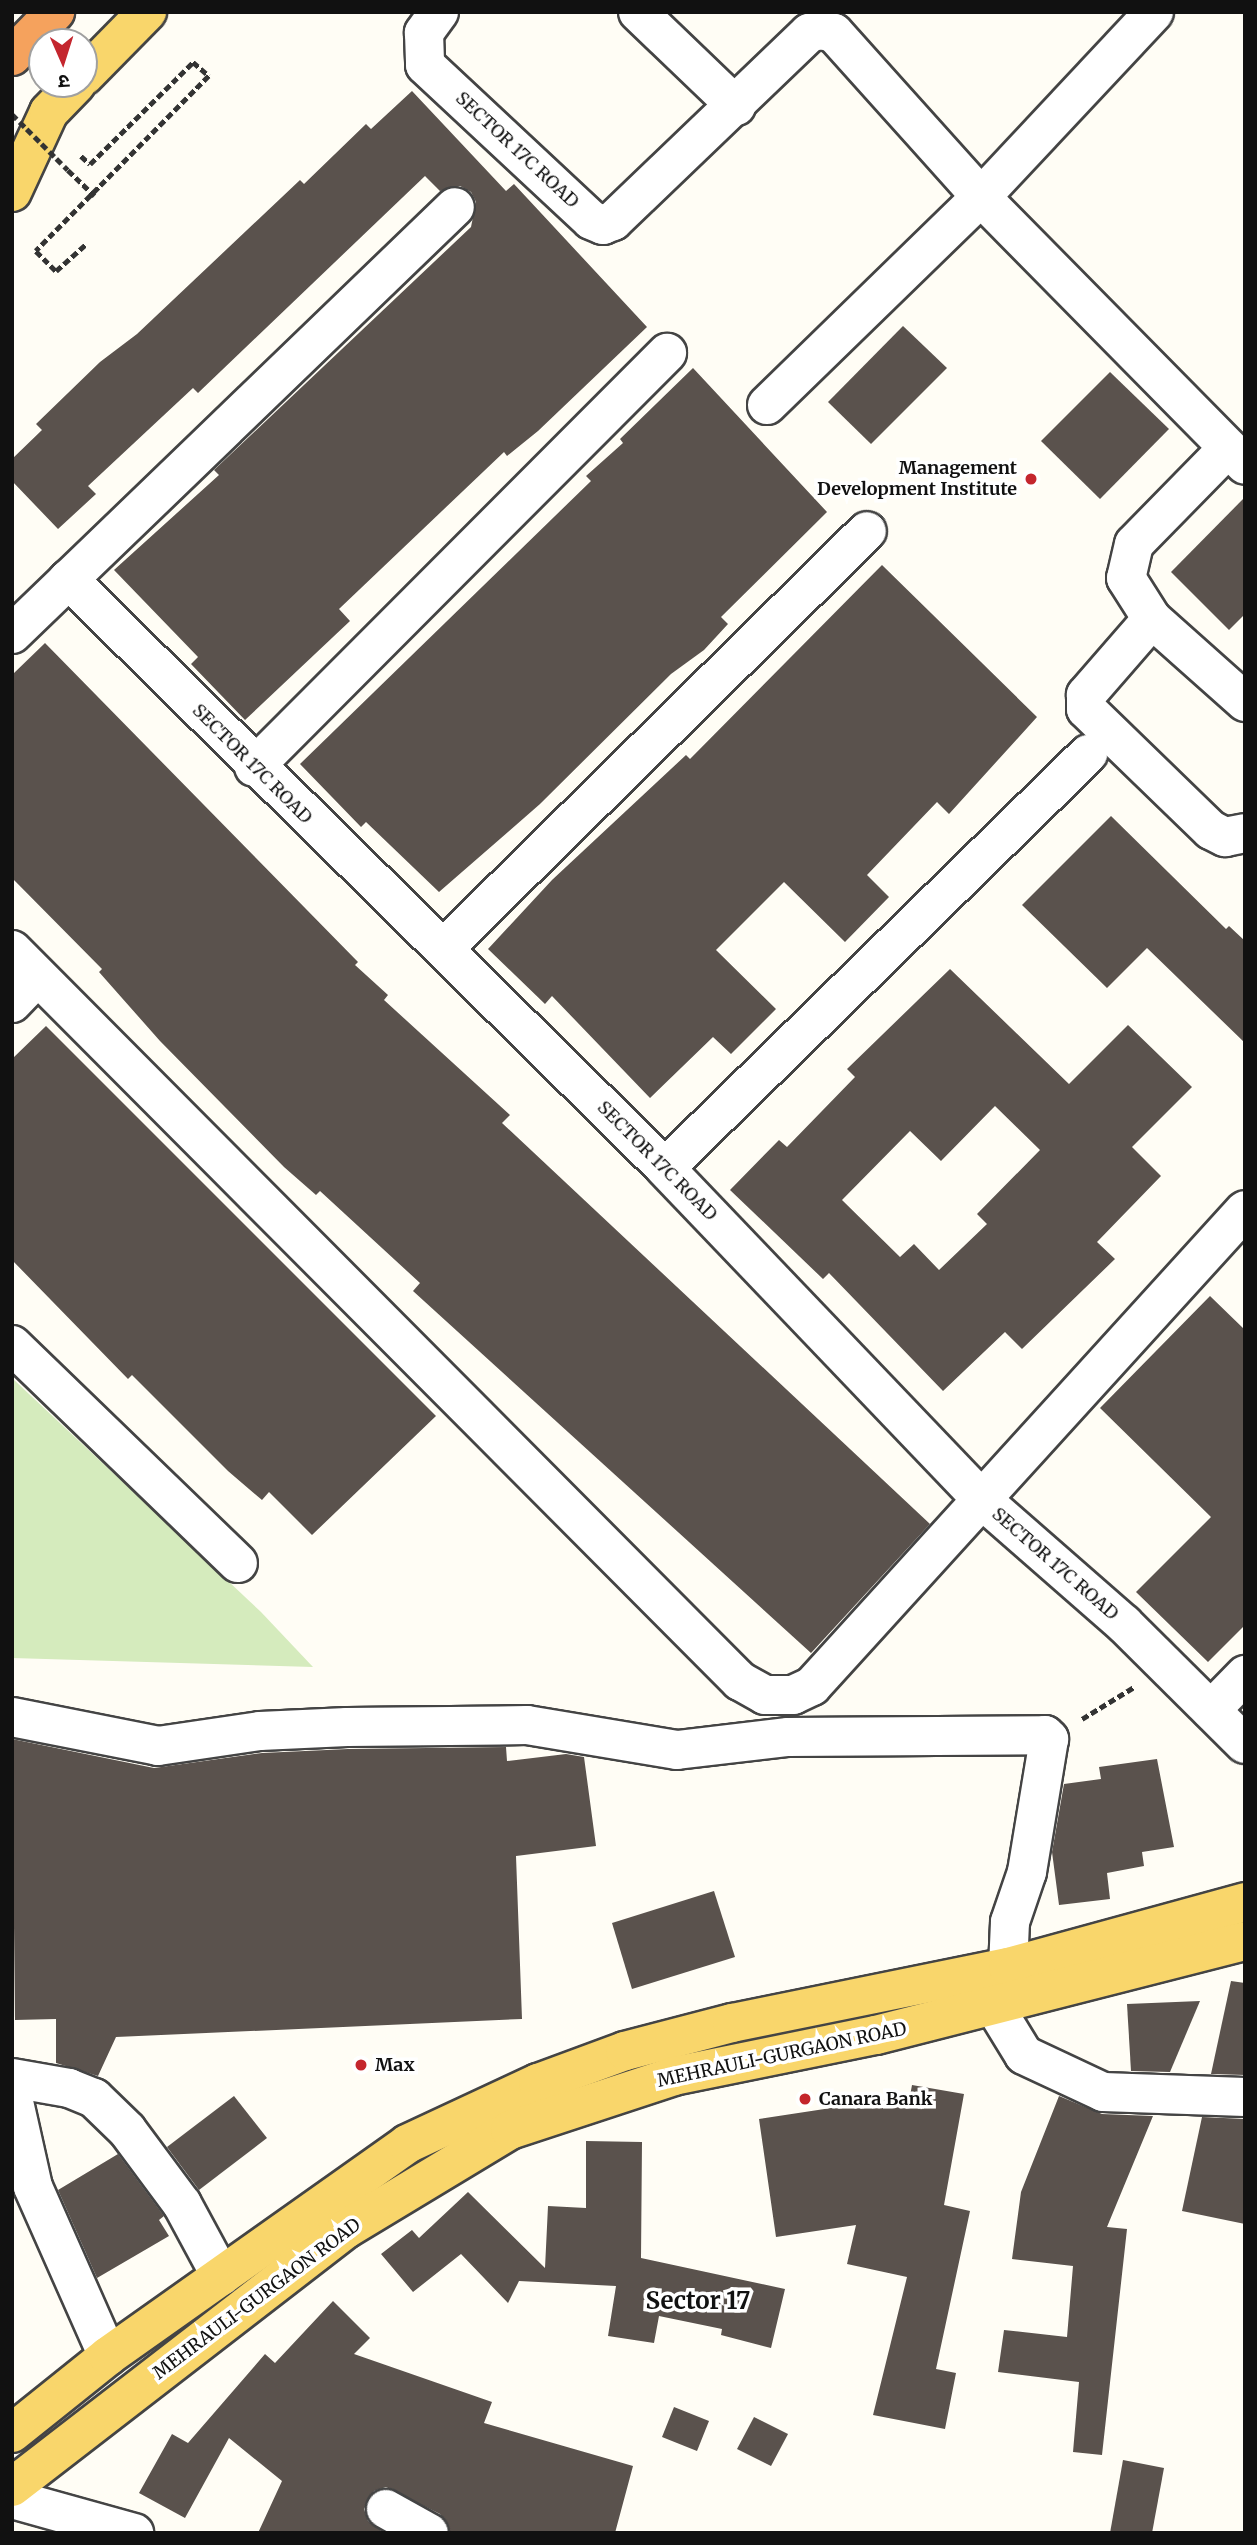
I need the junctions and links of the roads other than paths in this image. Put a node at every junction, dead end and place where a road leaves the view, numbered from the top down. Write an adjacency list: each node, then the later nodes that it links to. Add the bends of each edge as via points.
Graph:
1 (55, 12): 6 (highway)
2 (147, 12): 7 (main road)
3 (439, 12): 9 (street, SECTOR 17C ROAD, via 424,33 425,65 592,220 603,225 613,221)
4 (638, 12): 9 (street)
5 (1154, 12): 11 (street)
6 (12, 56)
7 (98, 62)
8 (62, 98): 10 (main road, via 49,112)
9 (736, 106): 11 (street, via 809,33 834,33)
10 (12, 192)
11 (981, 197): 14 (street); 15 (street)
12 (455, 207): 17 (street)
13 (667, 353): 22 (street)
14 (767, 405)
15 (1237, 457): 18 (street, via 1134,544 1126,578)
16 (867, 531): 24 (street)
17 (68, 579): 19 (street); 22 (street, SECTOR 17C ROAD)
18 (1152, 619): 20 (street); 23 (street, via 1086,695 1086,709 1211,830 1225,837)
19 (12, 634)
20 (1245, 702)
21 (1088, 754): 27 (street)
22 (254, 767): 24 (street, SECTOR 17C ROAD)
23 (1245, 833)
24 (443, 949): 27 (street, SECTOR 17C ROAD)
25 (25, 963): 26 (street); 30 (street, via 740,1681 765,1695 793,1695 812,1686)
26 (12, 1003)
27 (665, 1168): 30 (street, SECTOR 17C ROAD)
28 (1245, 1210): 30 (street)
29 (12, 1345): 31 (street)
30 (980, 1498): 33 (street, SECTOR 17C ROAD)
31 (238, 1563)
32 (1245, 1675): 33 (street)
33 (1211, 1710): 35 (street, SECTOR 17C ROAD)
34 (12, 1717): 38 (street, via 158,1746 260,1731 458,1726 527,1725 677,1750 788,1737 1033,1733 1049,1739 1027,1872 1010,1922)
35 (1245, 1744)
36 (1245, 1902): 38 (main road, MEHRAULI-GURGAON ROAD)
37 (1245, 1941): 39 (main road, MEHRAULI-GURGAON ROAD)
38 (1008, 1967): 43 (main road, MEHRAULI-GURGAON ROAD, via 732,2022 625,2051 538,2083 407,2144)
39 (994, 2006): 42 (street, via 1024,2055 1103,2092); 46 (main road, MEHRAULI-GURGAON ROAD, via 674,2076 510,2130 346,2229)
40 (12, 2078): 43 (street, via 69,2088 93,2098 127,2130 182,2203)
41 (12, 2093): 44 (street, via 33,2187)
42 (1245, 2097)
43 (221, 2276): 44 (main road, MEHRAULI-GURGAON ROAD)
44 (108, 2356): 45 (main road, MEHRAULI-GURGAON ROAD)
45 (12, 2433)
46 (12, 2487)
47 (12, 2499): 49 (street)
48 (386, 2509): 50 (street)
49 (134, 2533)
50 (429, 2533)

